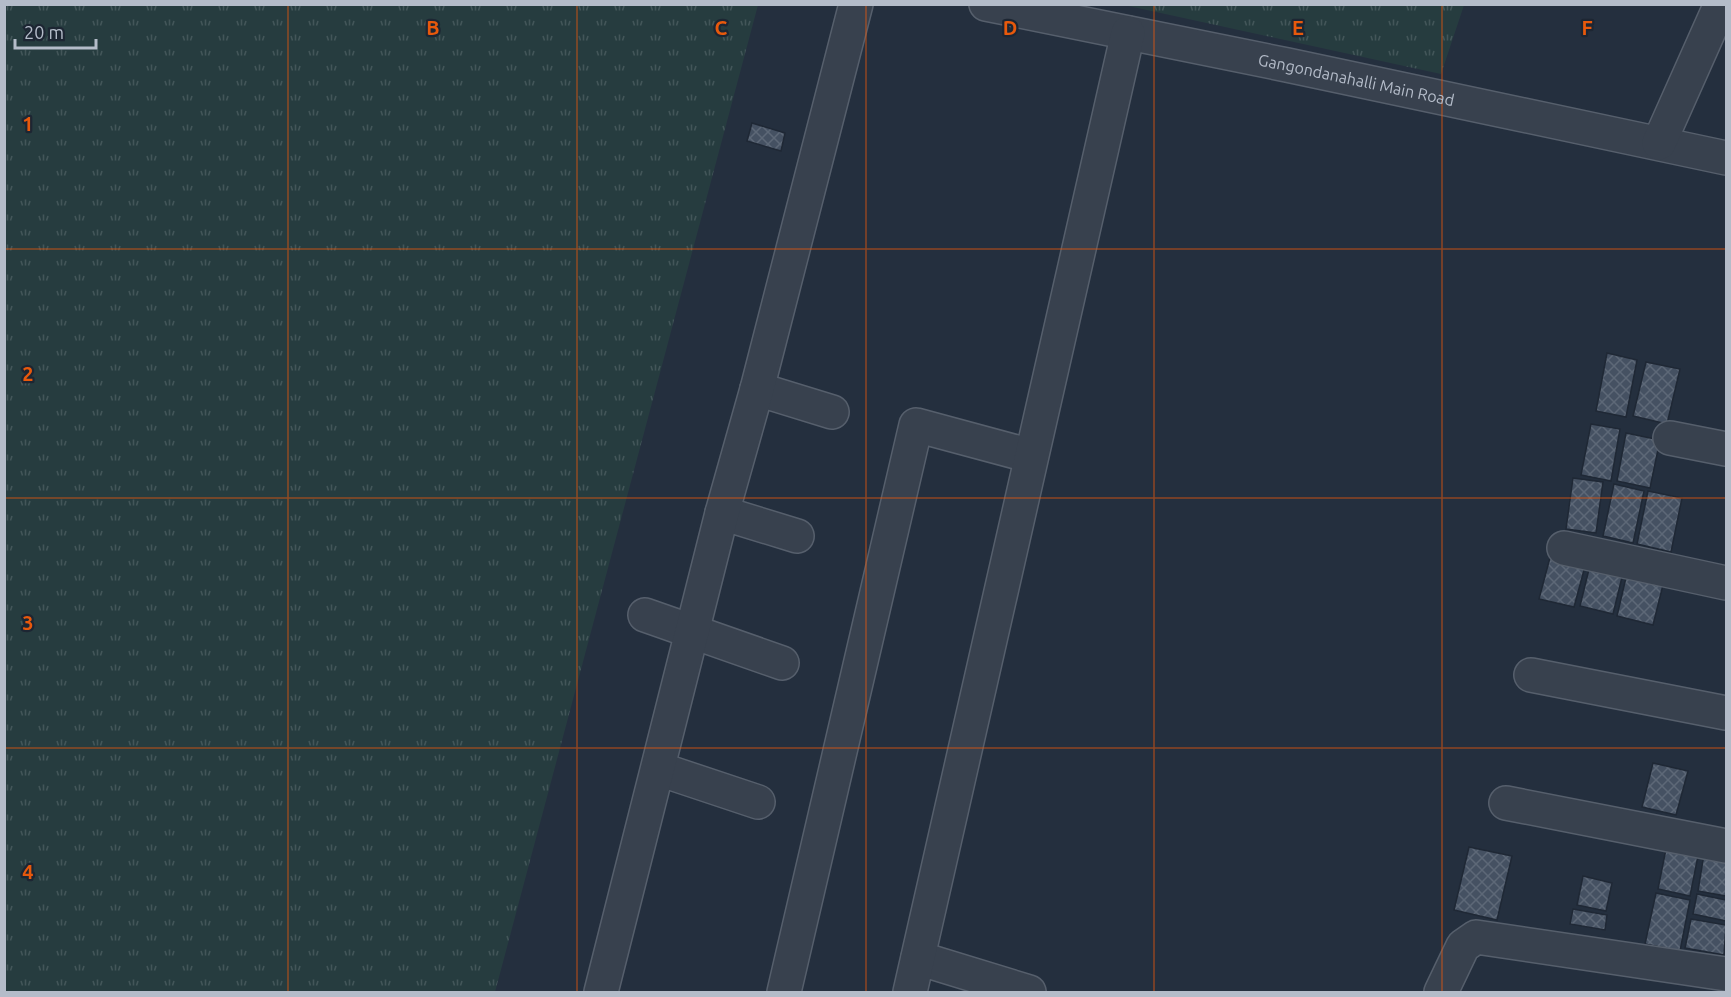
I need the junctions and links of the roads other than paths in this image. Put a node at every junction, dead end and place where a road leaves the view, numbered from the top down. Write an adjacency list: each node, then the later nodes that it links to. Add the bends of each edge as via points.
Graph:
1 (856, 4): 7 (street)
2 (986, 4): 4 (street, Gangondanahalli Main Road)
3 (1721, 4): 5 (street)
4 (1128, 33): 5 (street, Gangondanahalli Main Road); 11 (street)
5 (1659, 143): 6 (street, Gangondanahalli Main Road)
6 (1726, 158)
7 (757, 389): 8 (street); 12 (street)
8 (832, 412)
9 (1670, 438): 10 (street)
10 (1726, 449)
11 (1031, 456): 25 (street); 29 (street, via 916,425)
12 (722, 513): 13 (street); 17 (street)
13 (797, 536)
14 (1564, 548): 15 (street)
15 (1726, 583)
16 (645, 615): 17 (street)
17 (693, 632): 18 (street); 21 (street)
18 (782, 663)
19 (1531, 675): 20 (street)
20 (1726, 713)
21 (659, 769): 22 (street); 28 (street)
22 (758, 802)
23 (1506, 803): 24 (street)
24 (1726, 846)
25 (918, 958): 30 (street); 31 (street)
26 (1726, 974): 32 (street, via 1476,937 1463,946)
27 (1726, 986): 33 (street)
28 (601, 993)
29 (784, 993)
30 (910, 993)
31 (1029, 993)
32 (1441, 993)
33 (1725, 993)

